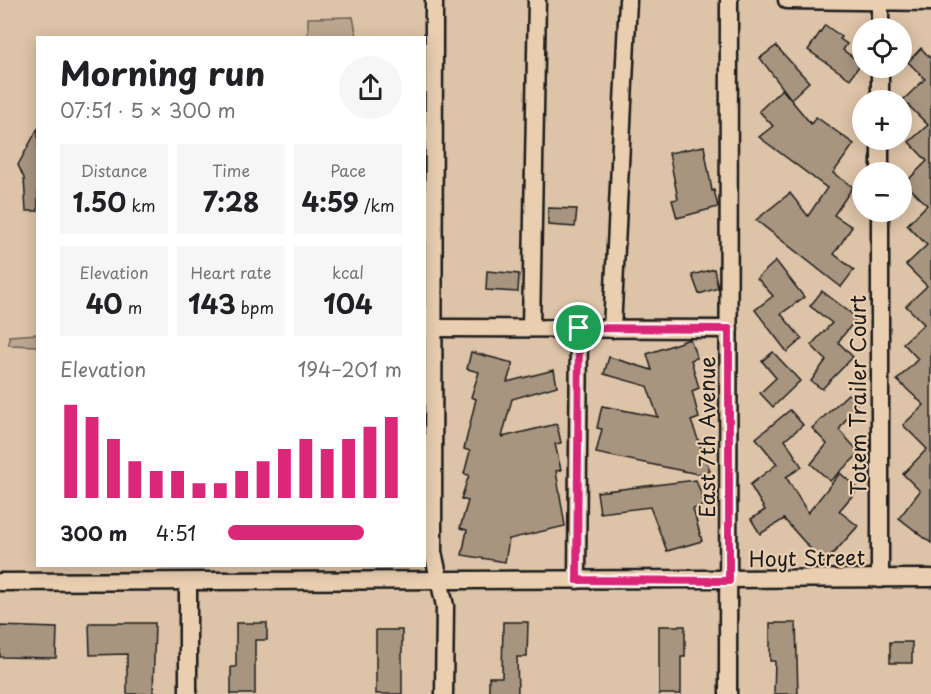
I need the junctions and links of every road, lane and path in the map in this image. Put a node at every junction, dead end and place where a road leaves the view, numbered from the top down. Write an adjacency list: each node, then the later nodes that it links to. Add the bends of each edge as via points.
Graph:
1 (434, 0): 10 (street)
2 (537, 0): 11 (street)
3 (628, 0): 13 (street)
4 (729, 0): 14 (street, East 7th Avenue)
5 (787, 0): 6 (street)
6 (880, 1): 7 (street); 8 (street)
7 (931, 2)
8 (880, 18)
9 (880, 222): 17 (street, Totem Trailer Court)
10 (434, 328): 11 (street); 16 (street, via 434,552)
11 (531, 328): 12 (street)
12 (579, 328): 13 (street); 18 (street)
13 (612, 329): 14 (street)
14 (729, 329): 19 (street, East 7th Avenue)
15 (931, 578): 17 (street, Hoyt Street)
16 (439, 579): 18 (street, Hoyt Street); 21 (street, Hoyt Street); 23 (street, via 445,606)
17 (880, 579): 19 (street, Hoyt Street)
18 (577, 580): 19 (street, Hoyt Street)
19 (729, 581): 24 (street, East 7th Avenue)
20 (0, 582): 21 (street, Hoyt Street)
21 (188, 582): 22 (street)
22 (188, 694)
23 (444, 694)
24 (728, 694)

